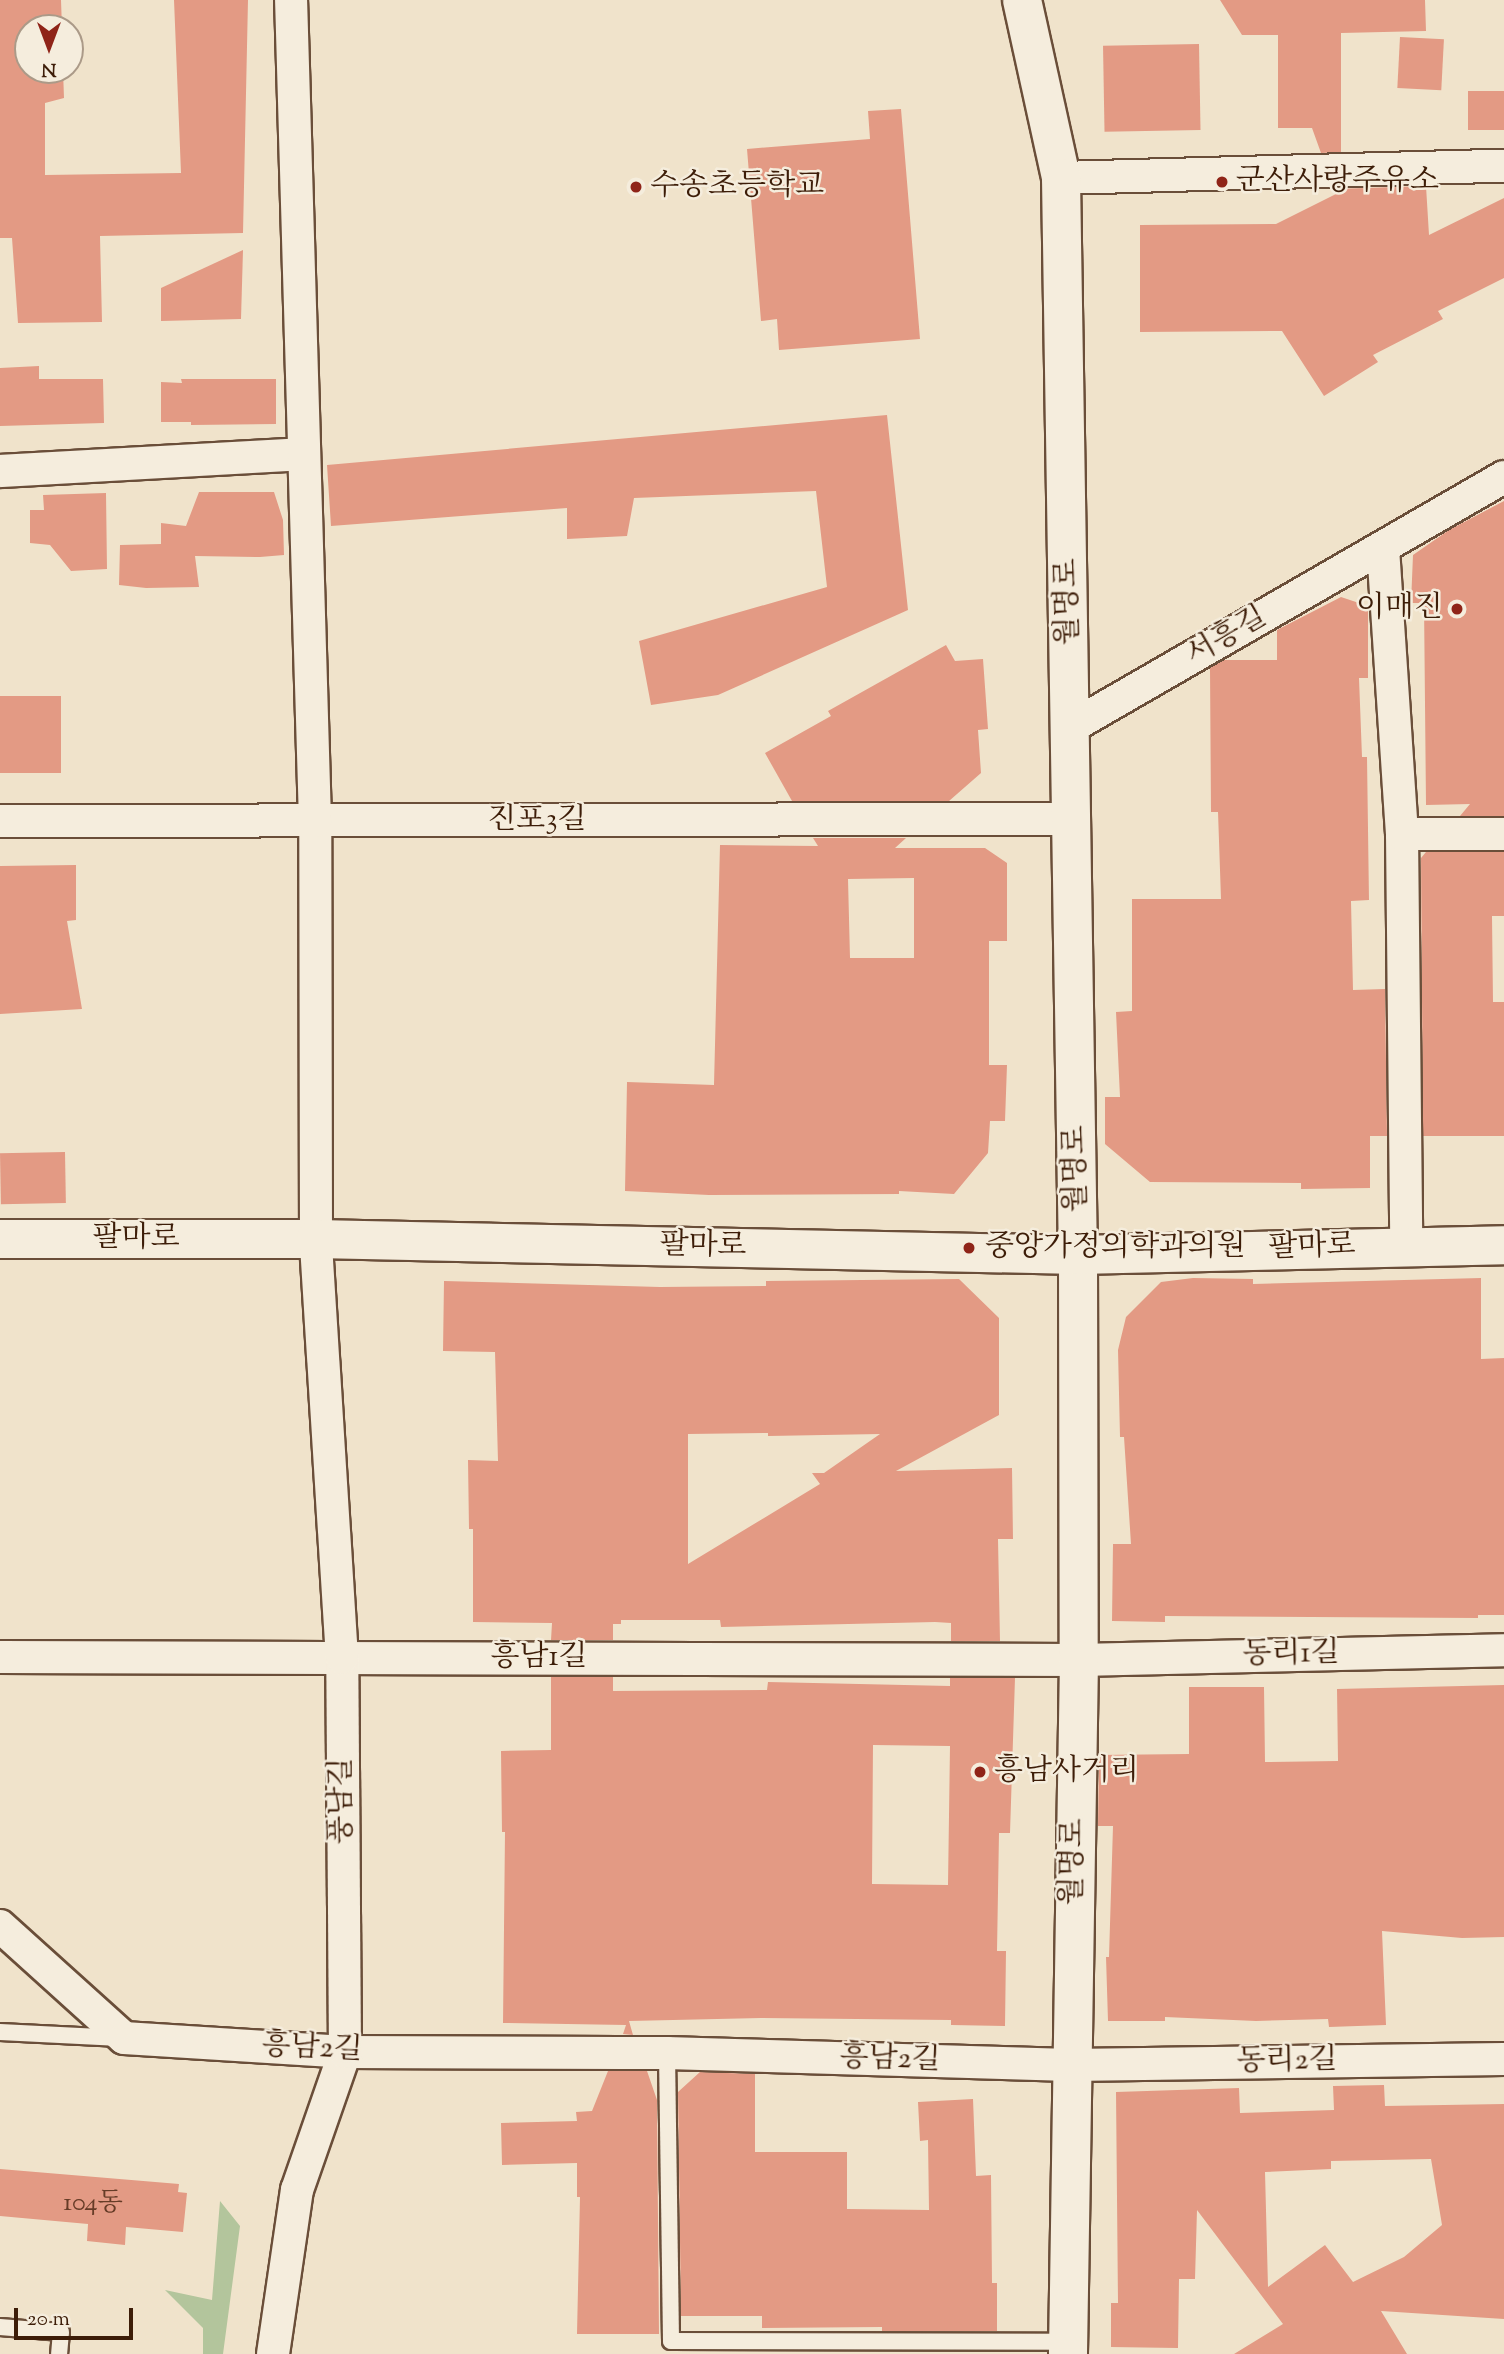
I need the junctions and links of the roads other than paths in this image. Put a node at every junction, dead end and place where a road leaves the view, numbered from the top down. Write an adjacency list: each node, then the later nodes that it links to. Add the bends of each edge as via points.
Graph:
1 (291, 0): 5 (street, 풍남길)
2 (1022, 0): 4 (street, 월명로)
3 (1504, 166): 4 (street)
4 (1062, 178): 9 (street, 월명로)
5 (303, 454): 6 (street); 12 (street, 풍남길)
6 (0, 471)
7 (1504, 477): 8 (street, 서흥길)
8 (1383, 548): 9 (street, 서흥길); 13 (street)
9 (1071, 727): 10 (street, 월명로)
10 (1073, 819): 12 (street, 진포3길); 19 (street, 월명로)
11 (0, 821): 12 (street, 진포3길)
12 (315, 821): 16 (street, 풍남길)
13 (1402, 834): 14 (street); 17 (street)
14 (1504, 834)
15 (0, 1239): 16 (street, 팔마로)
16 (316, 1239): 19 (street, 팔마로); 22 (street, 풍남길)
17 (1406, 1245): 18 (street, 팔마로); 19 (street, 팔마로)
18 (1504, 1245)
19 (1078, 1255): 23 (street, 월명로)
20 (1504, 1650): 23 (street, 동리1길)
21 (0, 1657): 22 (street, 흥남1길)
22 (342, 1658): 23 (street, 흥남1길); 27 (street, 풍남길)
23 (1079, 1660): 30 (street, 월명로)
24 (0, 1926): 26 (street)
25 (0, 2032): 26 (lane)
26 (124, 2038): 27 (street, 흥남2길)
27 (345, 2052): 28 (street, 흥남2길); 34 (street, 풍남길, via 298,2190)
28 (667, 2053): 30 (street, 흥남2길); 32 (lane, 월명로, via 671,2342)
29 (1504, 2059): 30 (street, 동리2길)
30 (1070, 2065): 32 (street, 월명로)
31 (0, 2327): 33 (lane, via 61,2332)
32 (1068, 2348)
33 (60, 2354)
34 (273, 2354)

